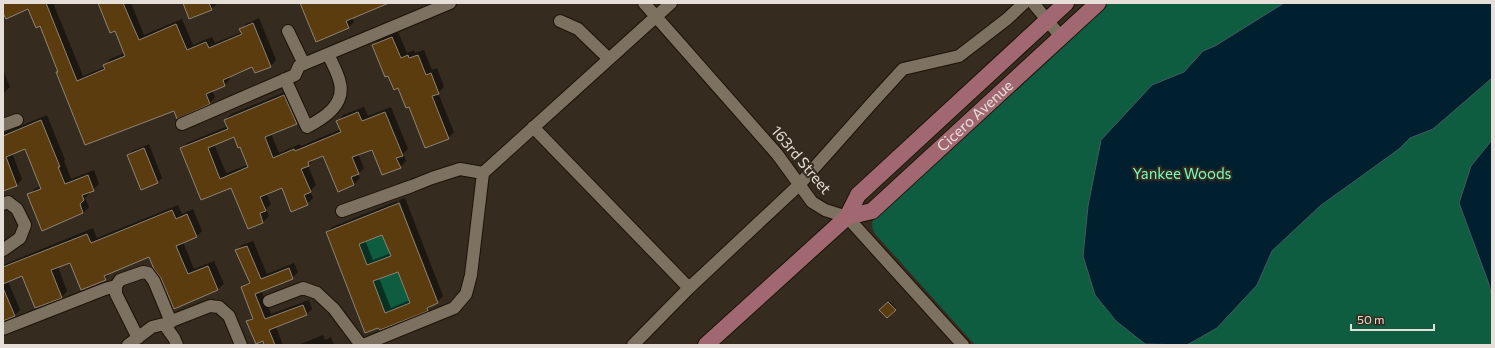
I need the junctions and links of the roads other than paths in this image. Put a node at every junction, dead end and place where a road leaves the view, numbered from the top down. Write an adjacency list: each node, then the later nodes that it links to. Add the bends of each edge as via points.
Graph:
1 (450, 3): 13 (street)
2 (644, 3): 8 (street, 163rd Street)
3 (671, 3): 8 (street)
4 (1024, 3): 22 (street, via 959,56 904,69)
5 (1033, 3): 10 (street)
6 (1066, 3): 10 (main road, Cicero Avenue)
7 (1098, 3): 12 (main road, Cicero Avenue)
8 (656, 17): 14 (street); 22 (street, 163rd Street, via 777,154)
9 (560, 21): 14 (street, via 578,29)
10 (1047, 21): 12 (street); 25 (main road, Cicero Avenue, via 858,195)
11 (288, 31): 15 (street)
12 (1061, 37): 25 (main road, Cicero Avenue, via 872,211)
13 (328, 54): 15 (street); 16 (street, via 340,84 340,98 332,111 320,120 307,126)
14 (609, 59): 20 (street)
15 (304, 64): 16 (street, via 299,66 295,74)
16 (285, 79): 18 (street)
17 (17, 120): 19 (street)
18 (182, 124)
19 (3, 125)
20 (533, 127): 21 (street); 28 (street)
21 (482, 173): 24 (street, via 460,169); 36 (street, via 471,275 466,294 454,308)
22 (799, 185): 25 (street, 163rd Street, via 812,202 824,210); 28 (street)
23 (3, 204): 26 (street, via 8,202 17,209 25,225 20,238)
24 (342, 211)
25 (846, 217): 38 (main road, Cicero Avenue); 39 (street, 163rd Street)
26 (3, 250)
27 (116, 286): 30 (street, via 120,280 143,272 148,273 154,281); 31 (street); 32 (street, via 116,294)
28 (689, 288): 37 (street)
29 (269, 301): 36 (street, via 303,288 317,293 334,309)
30 (168, 323): 32 (street, via 152,327); 34 (street); 35 (street, via 210,306 219,307 229,316)
31 (3, 329)
32 (138, 338): 33 (street)
33 (128, 345)
34 (177, 345)
35 (241, 345)
36 (362, 345)
37 (633, 345)
38 (706, 345)
39 (963, 345)

